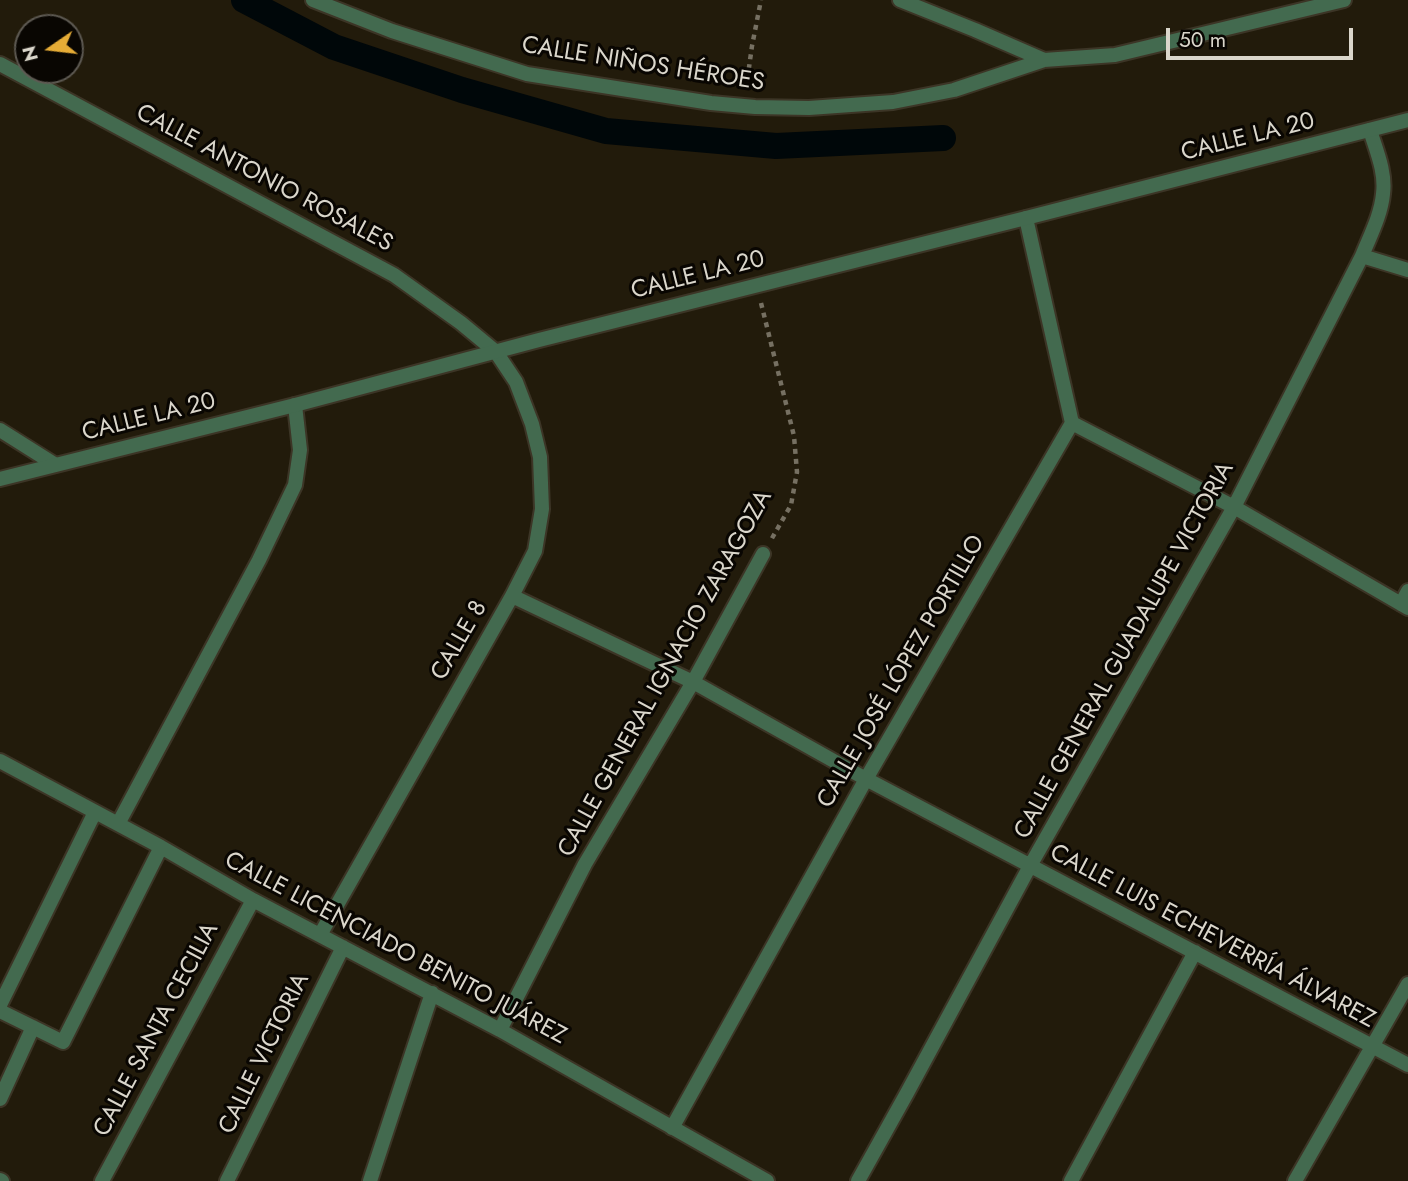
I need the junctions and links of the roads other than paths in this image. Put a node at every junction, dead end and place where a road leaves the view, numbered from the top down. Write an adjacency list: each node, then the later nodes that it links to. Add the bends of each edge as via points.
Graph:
1 (313, 0): 4 (street, CALLE NIÑOS HÉROES, via 527,74 744,106 809,108 893,102 954,90)
2 (900, 0): 4 (street)
3 (1344, 0): 4 (street, CALLE NIÑOS HÉROES, via 1115,55)
4 (1044, 60)
5 (0, 64): 11 (street, CALLE ANTONIO ROSALES, via 394,275)
6 (1408, 120): 7 (street, CALLE LA 20)
7 (1370, 130): 8 (street, CALLE LA 20); 9 (street, CALLE GENERAL GUADALUPE VICTORIA, via 1383,193)
8 (1026, 218): 11 (street, CALLE LA 20); 13 (street)
9 (1362, 256): 10 (street); 17 (street, CALLE GENERAL GUADALUPE VICTORIA)
10 (1408, 270)
11 (496, 352): 12 (street, CALLE LA 20); 20 (street, CALLE 8, via 516,383 540,457 542,509 535,551)
12 (295, 405): 15 (street, CALLE LA 20); 26 (street, via 300,450 295,485)
13 (1072, 423): 17 (street); 24 (street, CALLE JOSÉ LÓPEZ PORTILLO)
14 (0, 430): 15 (street)
15 (54, 464): 16 (street, CALLE LA 20)
16 (0, 479)
17 (1234, 507): 21 (street); 28 (street, CALLE GENERAL GUADALUPE VICTORIA)
18 (763, 554): 22 (street, CALLE GENERAL IGNACIO ZARAGOZA)
19 (1408, 591): 21 (street)
20 (512, 596): 22 (street, CALLE LUIS ECHEVERRÍA ÁLVAREZ); 30 (street, CALLE 8)
21 (1405, 606)
22 (693, 682): 24 (street, CALLE LUIS ECHEVERRÍA ÁLVAREZ); 38 (street, CALLE GENERAL IGNACIO ZARAGOZA, via 585,864)
23 (0, 761): 25 (street, CALLE LICENCIADO BENITO JUÁREZ)
24 (866, 779): 28 (street, CALLE LUIS ECHEVERRÍA ÁLVAREZ); 42 (street, CALLE JOSÉ LÓPEZ PORTILLO)
25 (95, 811): 26 (street, CALLE LICENCIADO BENITO JUÁREZ); 35 (street)
26 (118, 824): 27 (street, CALLE LICENCIADO BENITO JUÁREZ)
27 (161, 847): 29 (street, CALLE LICENCIADO BENITO JUÁREZ); 37 (street, via 63,1042)
28 (1030, 866): 32 (street, CALLE LUIS ECHEVERRÍA ÁLVAREZ); 47 (street, CALLE GENERAL GUADALUPE VICTORIA)
29 (253, 900): 30 (street, CALLE LICENCIADO BENITO JUÁREZ); 43 (street, CALLE SANTA CECILIA)
30 (320, 935): 31 (street, CALLE LICENCIADO BENITO JUÁREZ)
31 (343, 947): 34 (street, CALLE LICENCIADO BENITO JUÁREZ); 44 (street, CALLE VICTORIA)
32 (1195, 952): 39 (street, CALLE LUIS ECHEVERRÍA ÁLVAREZ); 48 (street)
33 (1408, 984): 39 (street)
34 (432, 993): 38 (street, CALLE LICENCIADO BENITO JUÁREZ); 45 (street)
35 (0, 1005)
36 (0, 1011): 37 (street)
37 (33, 1027): 41 (street)
38 (500, 1030): 42 (street, CALLE LICENCIADO BENITO JUÁREZ)
39 (1372, 1047): 40 (street, CALLE LUIS ECHEVERRÍA ÁLVAREZ); 49 (street)
40 (1408, 1065)
41 (0, 1099)
42 (672, 1128): 46 (street, CALLE LICENCIADO BENITO JUÁREZ)
43 (102, 1181)
44 (227, 1181)
45 (370, 1181)
46 (767, 1181)
47 (858, 1181)
48 (1071, 1181)
49 (1295, 1181)

